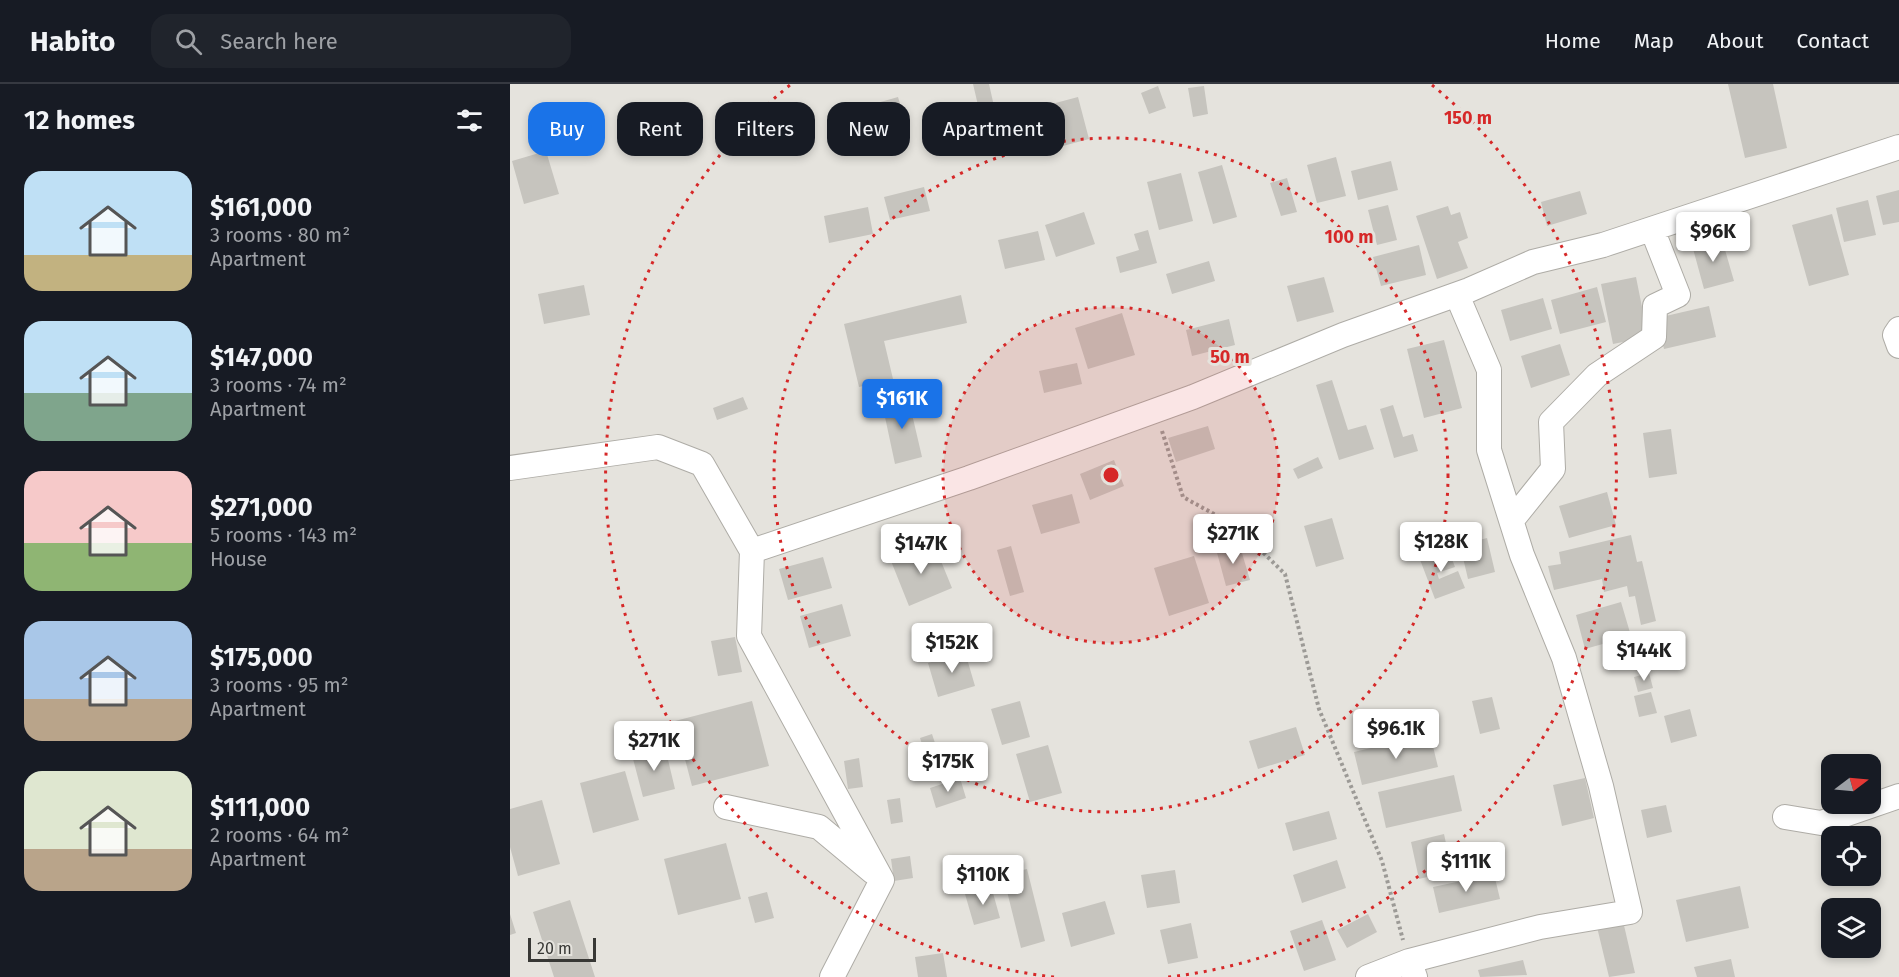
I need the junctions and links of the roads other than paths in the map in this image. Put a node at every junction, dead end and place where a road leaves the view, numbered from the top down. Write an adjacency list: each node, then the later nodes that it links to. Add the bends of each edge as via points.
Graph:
1 (1899, 147): 2 (street)
2 (1652, 229): 3 (street, via 1533,262); 7 (street, via 1678,295 1654,306 1654,337 1597,375 1551,422 1553,469)
3 (1457, 295): 7 (street, via 1490,370 1489,450); 8 (street, via 1343,335 1155,411)
4 (1899, 329): 5 (street, via 1895,335)
5 (1899, 346)
6 (510, 468): 8 (street, via 658,447 702,464)
7 (1512, 520): 14 (street, via 1564,658 1601,786 1630,912 1540,927)
8 (752, 551): 12 (street, via 749,636)
9 (1899, 796): 11 (street, via 1821,823)
10 (726, 807): 12 (street, via 819,827)
11 (1785, 817)
12 (882, 880): 13 (street)
13 (846, 954): 15 (street); 16 (street)
14 (1412, 969): 17 (street)
15 (832, 977)
16 (858, 977)
17 (1368, 977)

